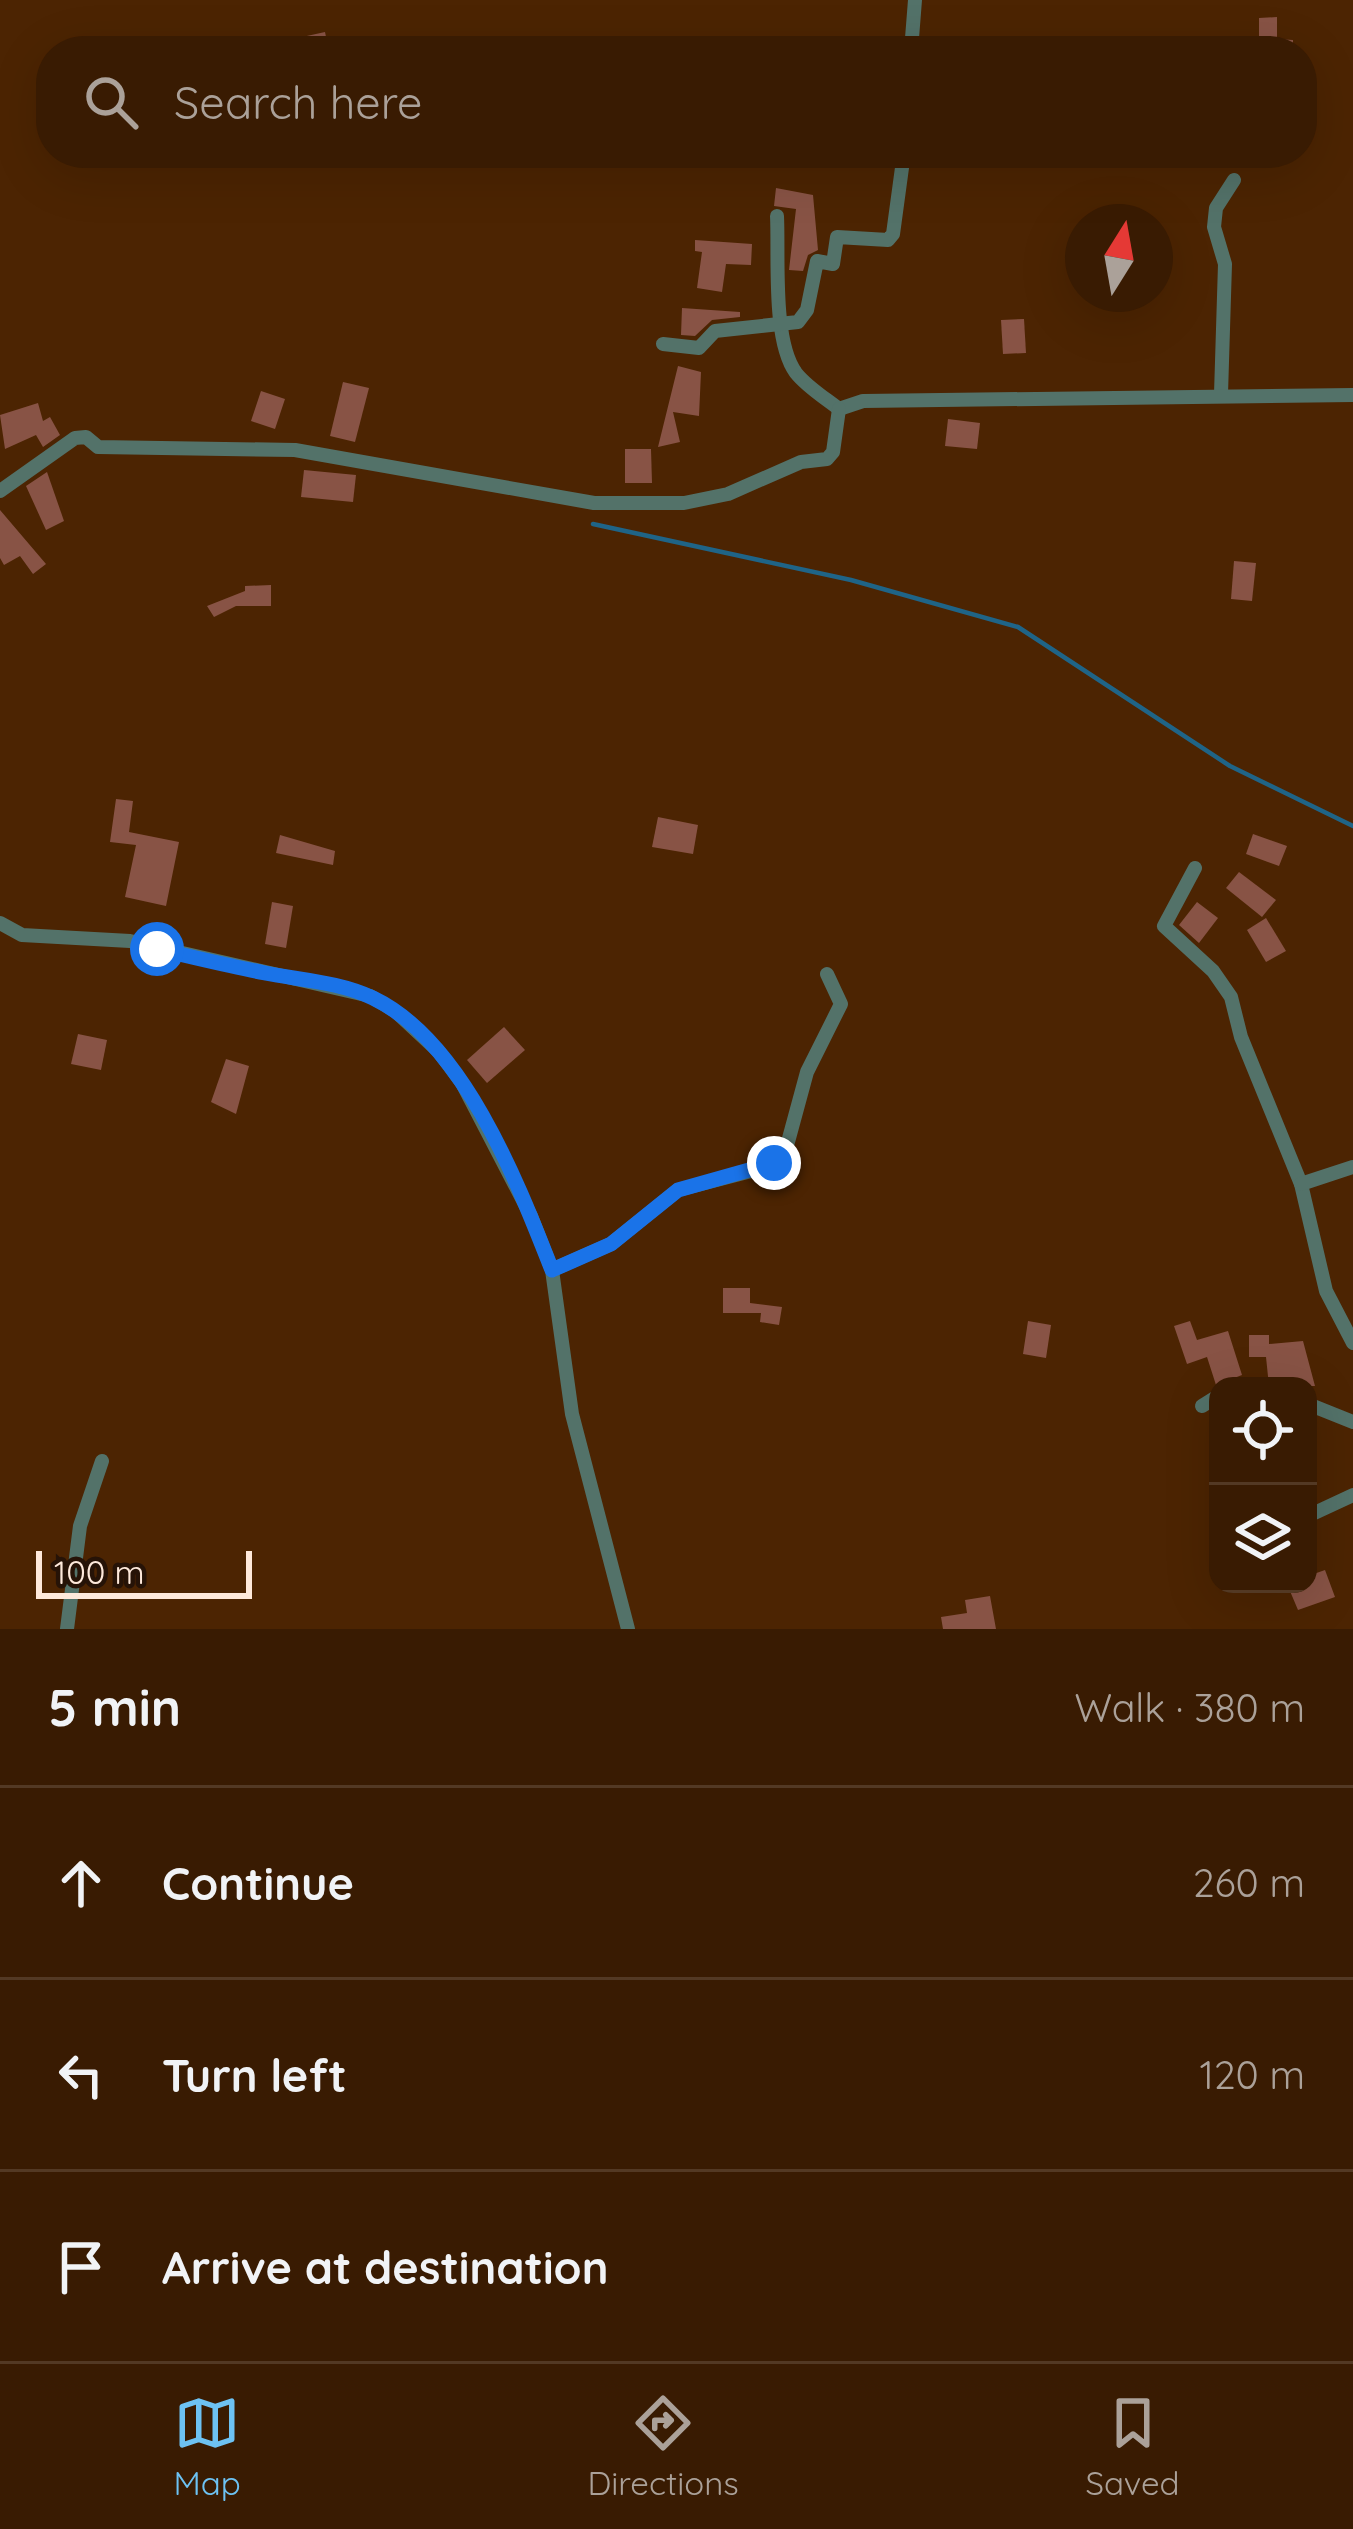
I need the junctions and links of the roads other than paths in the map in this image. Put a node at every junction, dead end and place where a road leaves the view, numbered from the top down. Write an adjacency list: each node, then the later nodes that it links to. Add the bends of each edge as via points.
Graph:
1 (914, 0): 2 (street)
2 (912, 36)
3 (901, 168): 6 (street, via 888,240 837,237 833,264 817,261 809,279 807,310)
4 (1234, 180): 8 (street, via 1214,227 1225,264)
5 (777, 216): 6 (street)
6 (782, 327): 7 (street, via 715,331 699,348); 10 (street, via 797,375)
7 (663, 344)
8 (1221, 394): 9 (street); 10 (street, via 863,401)
9 (1353, 395)
10 (838, 410): 11 (street, via 827,459 684,503 559,499 295,450 98,447 86,437)
11 (0, 491)
12 (1195, 868): 16 (street, via 1163,926 1231,997)
13 (0, 923): 17 (street, via 22,935 130,941 332,985 395,1011 462,1084)
14 (827, 974): 17 (street, via 841,1004 807,1072 785,1153 755,1170 678,1190 611,1244)
15 (1353, 1167): 16 (street)
16 (1301, 1184): 18 (street, via 1326,1291)
17 (552, 1270): 27 (street, via 572,1414)
18 (1353, 1343)
19 (1209, 1402): 20 (street)
20 (1202, 1406)
21 (1317, 1408): 22 (street)
22 (1353, 1422)
23 (102, 1461): 26 (street, via 80,1526)
24 (1353, 1495): 25 (street)
25 (1317, 1512)
26 (67, 1629)
27 (628, 1629)

